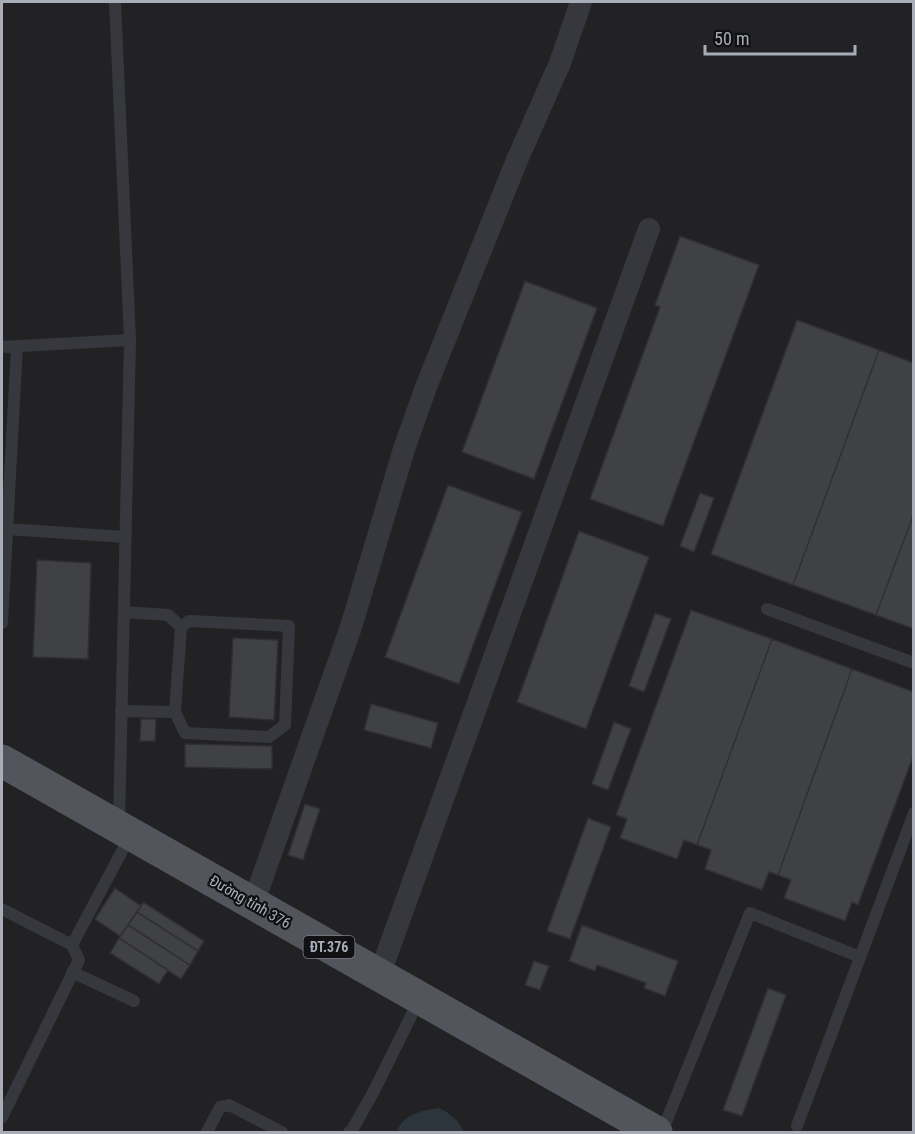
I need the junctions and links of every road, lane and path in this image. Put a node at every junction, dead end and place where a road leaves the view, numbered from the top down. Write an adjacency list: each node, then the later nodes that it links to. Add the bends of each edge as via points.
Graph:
1 (115, 2): 4 (lane)
2 (581, 2): 19 (street, via 560,63 426,387 351,627)
3 (649, 229): 24 (street)
4 (130, 340): 5 (lane); 8 (lane)
5 (17, 346): 6 (lane); 7 (lane)
6 (2, 347)
7 (7, 529): 8 (lane); 11 (lane)
8 (126, 537): 10 (lane)
9 (767, 609): 13 (lane)
10 (124, 612): 12 (lane, via 168,615); 14 (lane)
11 (2, 623)
12 (181, 627): 15 (lane); 15 (lane, via 189,621 289,626 285,726 268,737 185,733)
13 (914, 663)
14 (122, 711): 15 (lane); 18 (lane)
15 (175, 712)
16 (2, 761): 18 (main road, Đường tỉnh 376 / ĐT.376)
17 (914, 813): 22 (lane)
18 (125, 831): 19 (main road, Đường tỉnh 376 / ĐT.376); 21 (lane)
19 (253, 904): 24 (main road, Đường tỉnh 376 / ĐT.376)
20 (2, 909): 21 (lane)
21 (72, 945): 23 (lane, via 78,960)
22 (860, 957): 28 (lane); 33 (lane, via 750,913)
23 (72, 972): 26 (lane); 27 (lane)
24 (379, 976): 25 (main road, Đường tỉnh 376 / ĐT.376)
25 (420, 999): 31 (lane); 32 (main road, Đường tỉnh 376 / ĐT.376)
26 (134, 1001)
27 (2, 1117)
28 (797, 1126)
29 (207, 1132): 30 (lane, via 220,1107 229,1105)
30 (282, 1132)
31 (349, 1132)
32 (656, 1132)
33 (662, 1132)

